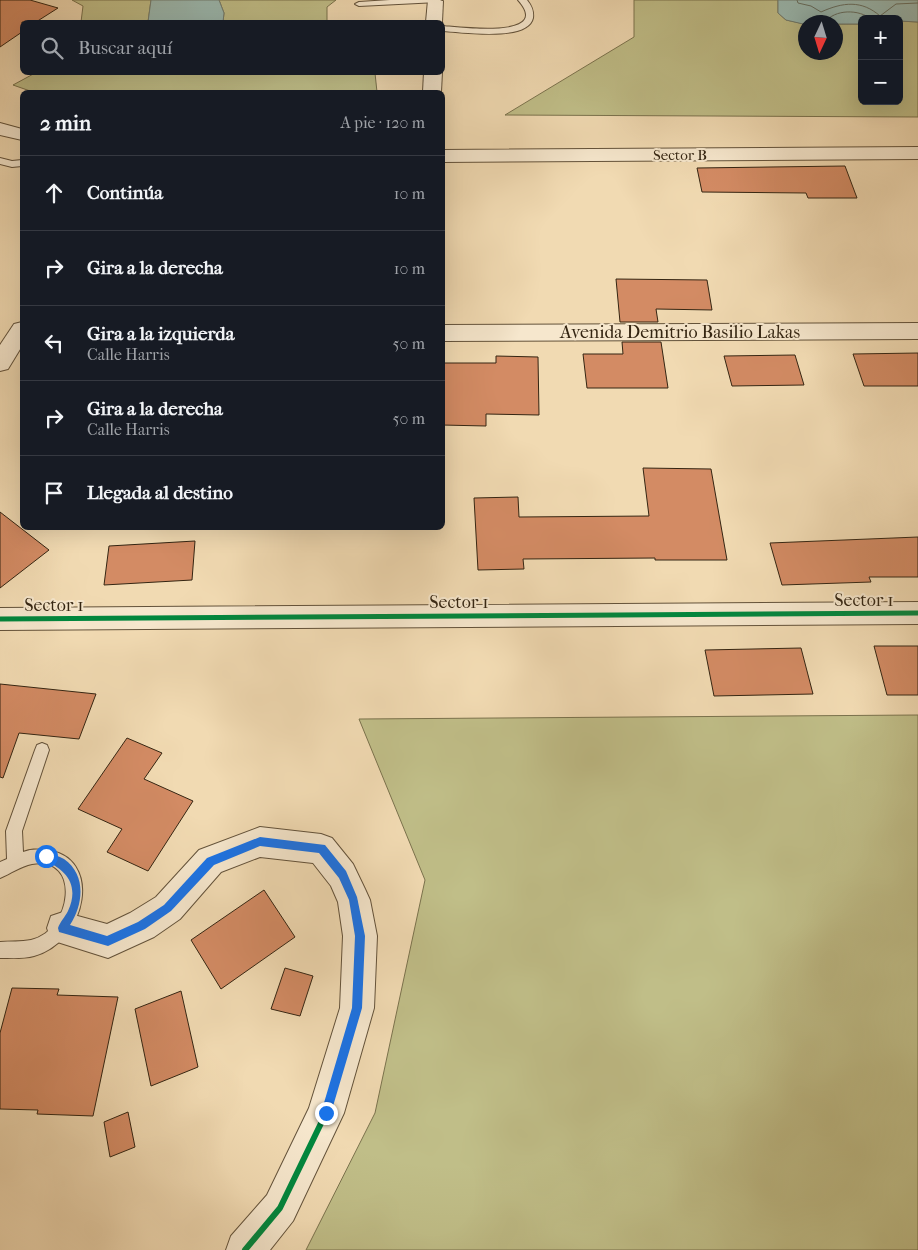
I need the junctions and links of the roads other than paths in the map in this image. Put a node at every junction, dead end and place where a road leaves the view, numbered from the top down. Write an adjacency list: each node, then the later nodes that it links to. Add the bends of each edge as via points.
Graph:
1 (522, 0): 5 (lane, via 530,10 529,21 522,28)
2 (436, 1): 3 (lane); 4 (street)
3 (359, 4)
4 (434, 20)
5 (445, 28)
6 (433, 75): 7 (street)
7 (432, 90)
8 (0, 129): 9 (street)
9 (20, 134)
10 (918, 153): 11 (street, Sector B)
11 (445, 156)
12 (0, 162): 13 (lane)
13 (20, 163)
14 (918, 331): 16 (street, Avenida Demitrio Basilio Lakas)
15 (20, 333): 17 (street)
16 (445, 333)
17 (0, 363)
18 (918, 613): 19 (street, Sector 1)
19 (0, 619)
20 (42, 750): 21 (lane, via 14,830)
21 (15, 861): 22 (lane); 23 (lane, via 46,856 70,870 76,883 76,898 72,914)
22 (0, 870)
23 (62, 928): 24 (lane, via 32,949); 25 (street, via 108,941 168,908 210,862 260,842 322,848 342,874 354,900 360,936 357,1008 326,1113 280,1208)
24 (0, 950)
25 (245, 1250)

